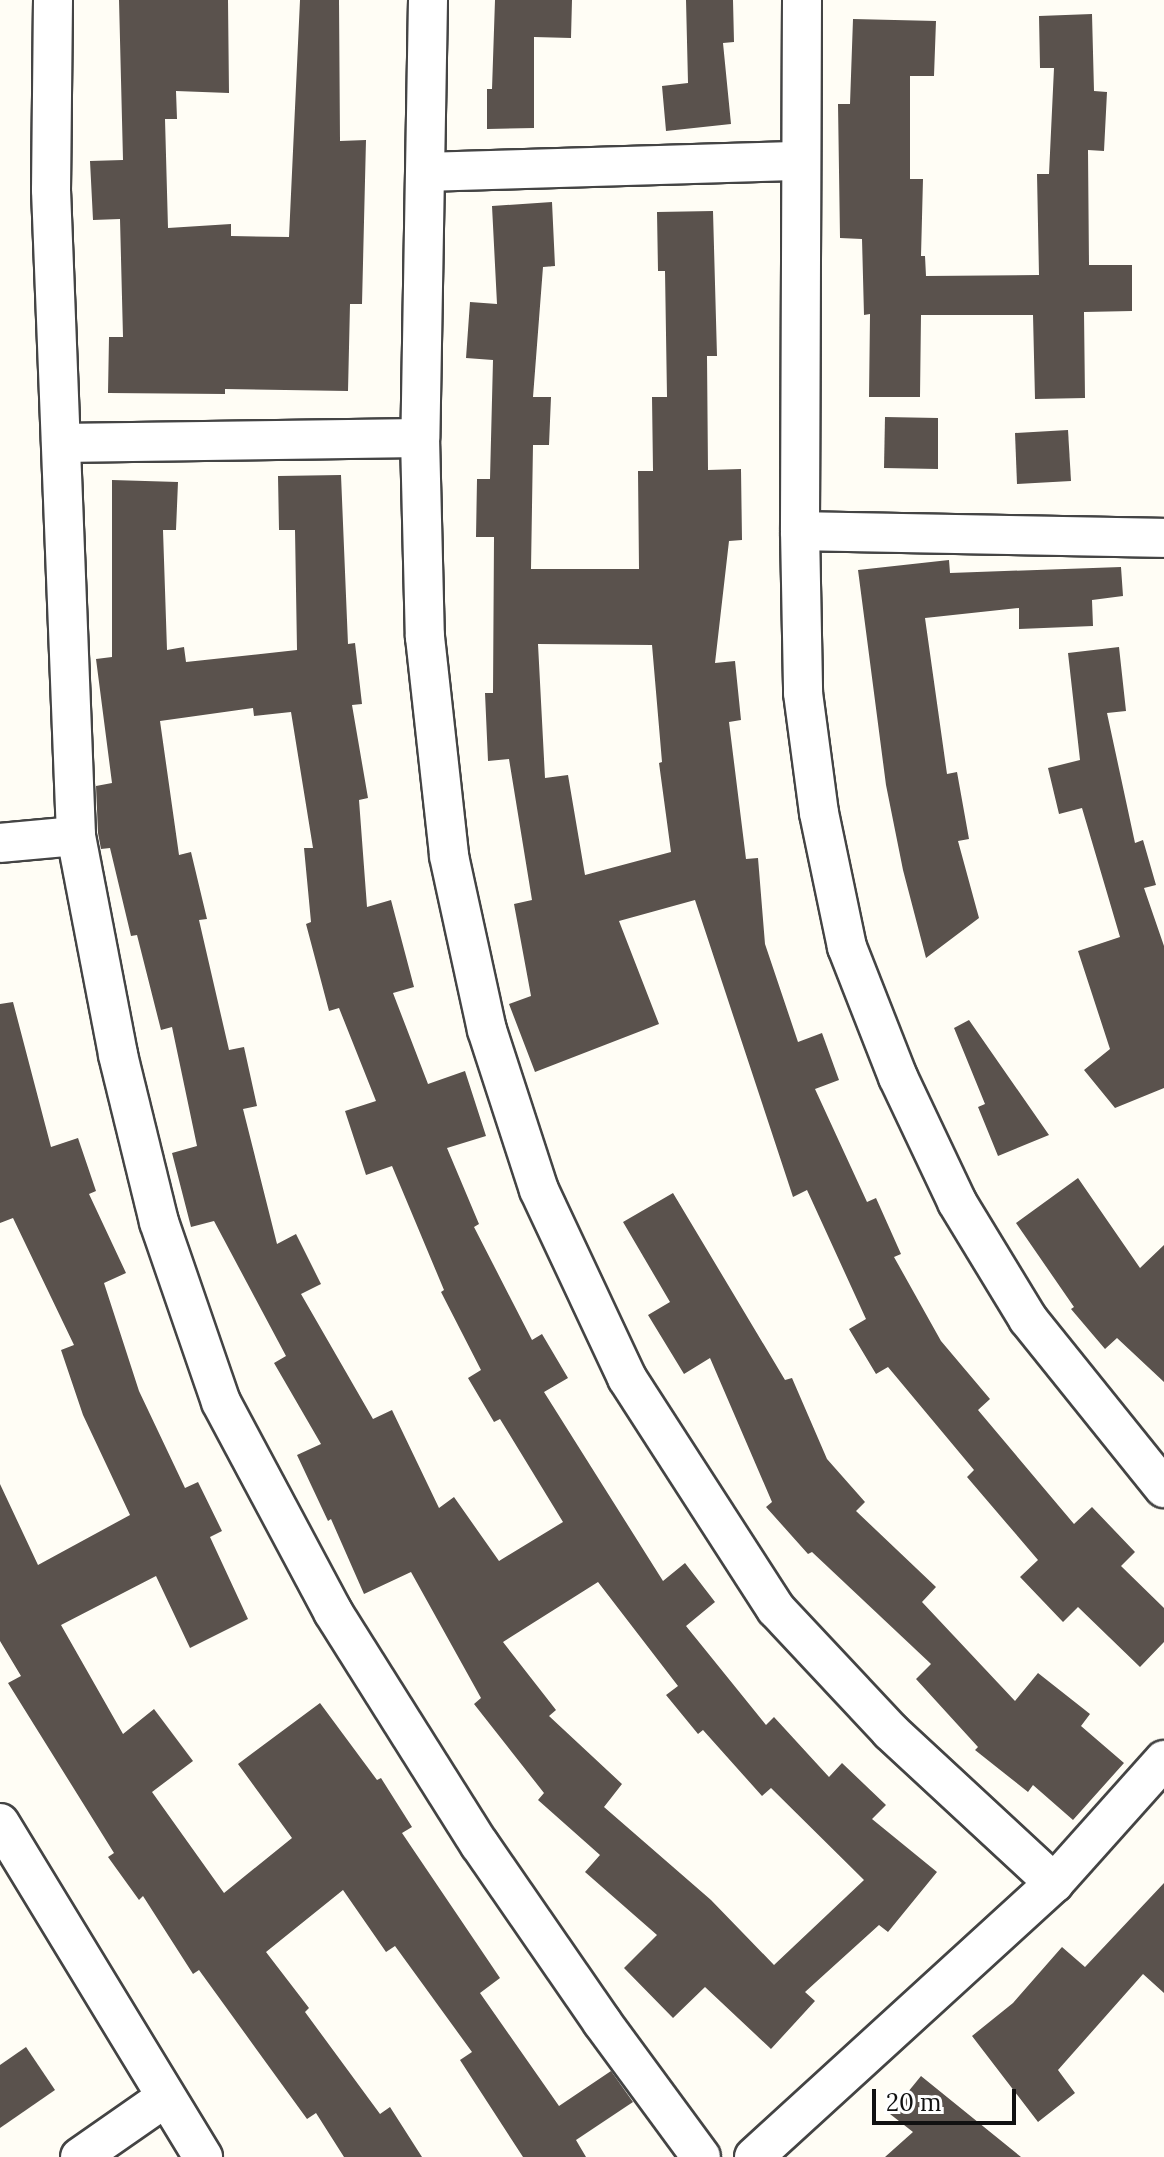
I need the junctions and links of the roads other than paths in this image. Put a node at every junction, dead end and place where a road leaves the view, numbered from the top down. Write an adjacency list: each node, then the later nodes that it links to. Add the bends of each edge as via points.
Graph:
1 (53, 0): 7 (street, via 51,190)
2 (428, 0): 5 (street)
3 (802, 0): 4 (street)
4 (800, 161): 5 (street); 8 (street)
5 (426, 172): 6 (street)
6 (420, 438): 7 (street); 15 (street, via 425,637 449,856 487,1030 539,1190 627,1378 776,1609 890,1731)
7 (61, 443): 10 (street)
8 (800, 531): 9 (street); 12 (street, via 803,693 819,813 847,947 898,1077 957,1202 1028,1319)
9 (1164, 538)
10 (76, 836): 11 (street); 19 (street, via 118,1055 159,1222 221,1402 333,1612 480,1845)
11 (0, 843)
12 (1164, 1488)
13 (1164, 1760): 15 (street)
14 (0, 1823): 16 (street)
15 (1054, 1883): 20 (street)
16 (165, 2098): 17 (street); 18 (street)
17 (80, 2157)
18 (203, 2157)
19 (701, 2157)
20 (754, 2157)

